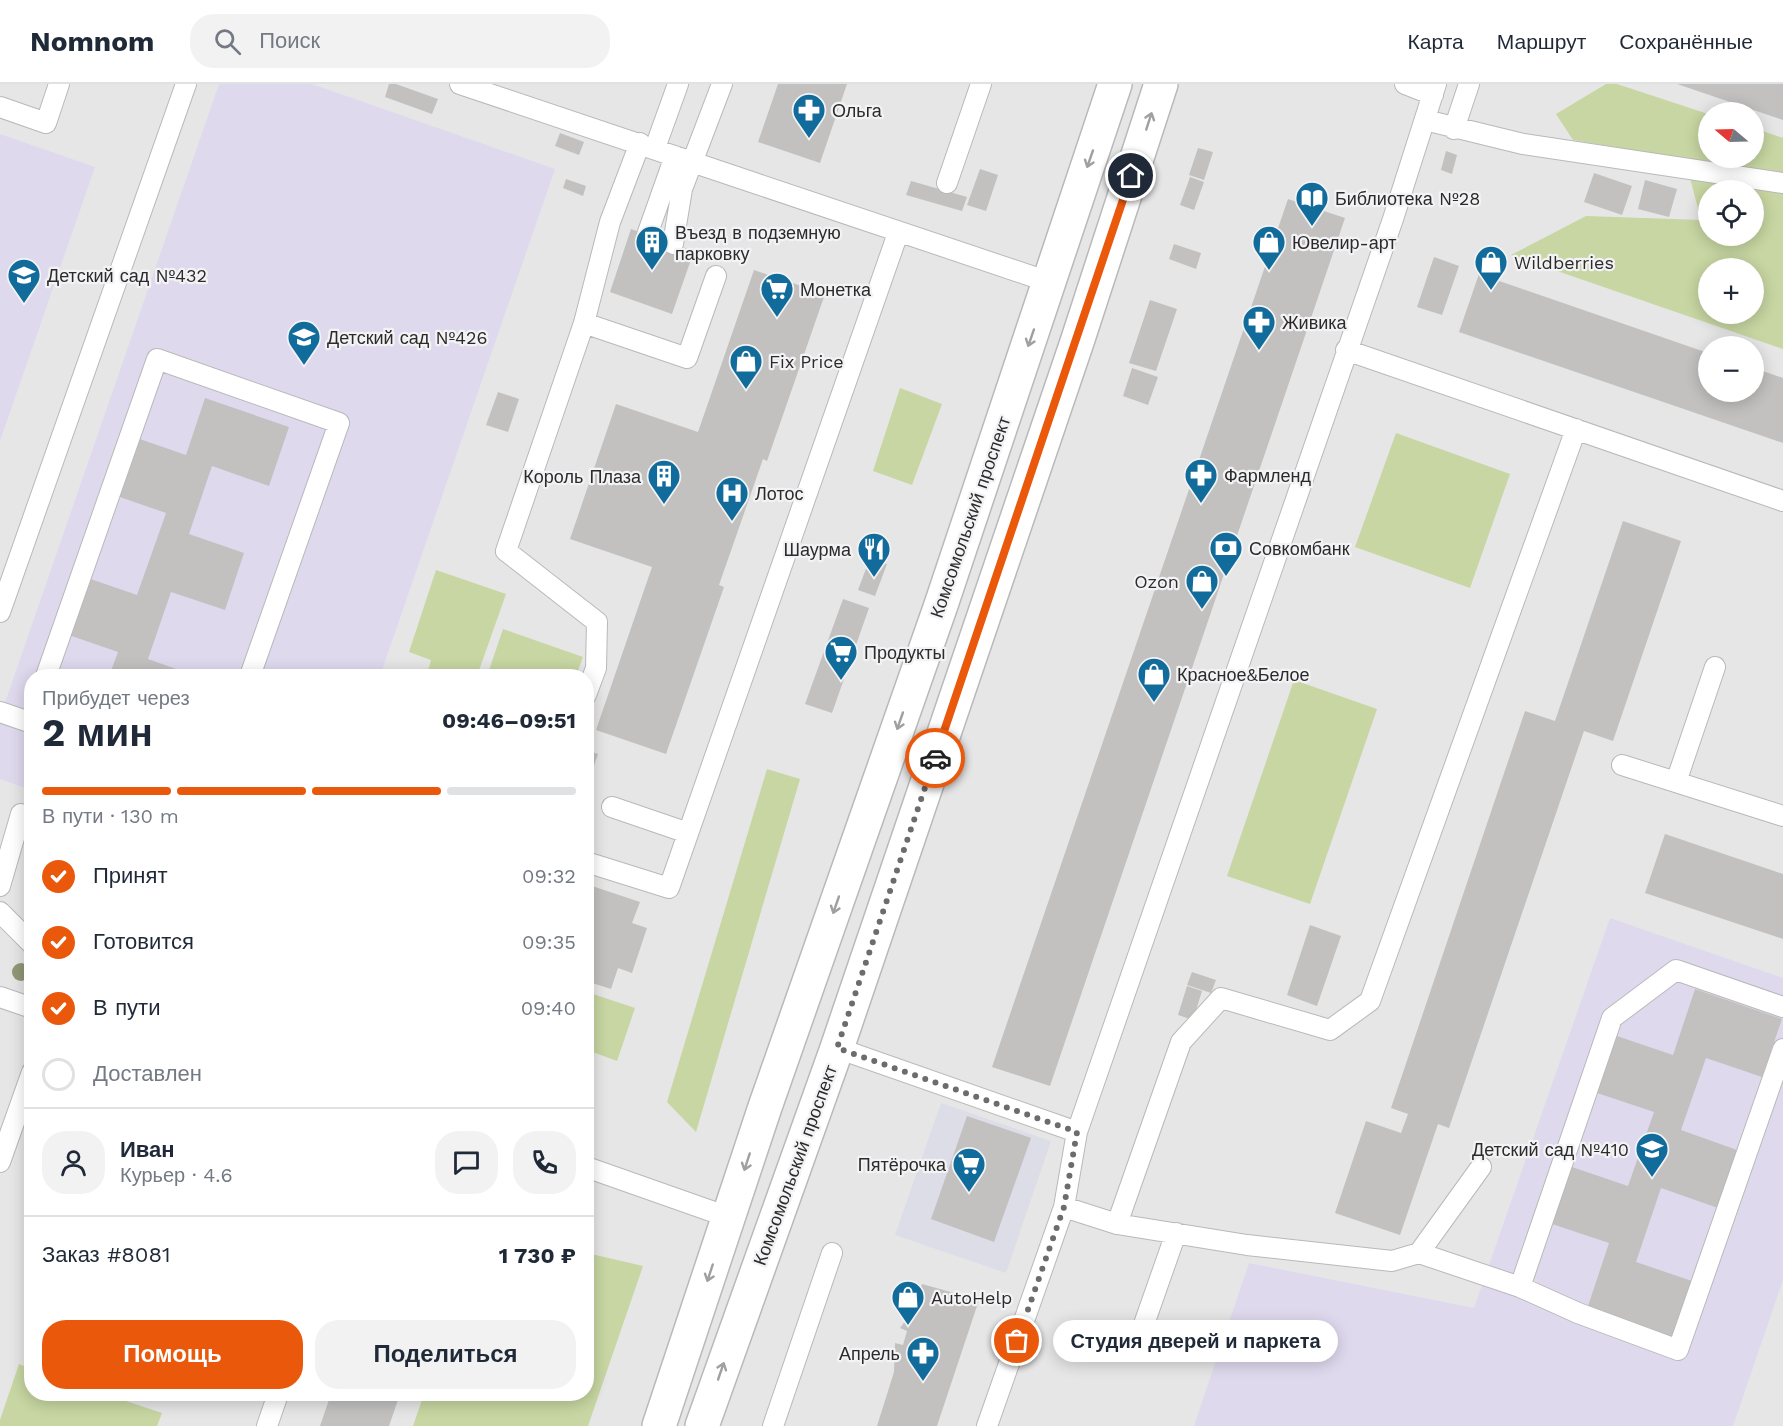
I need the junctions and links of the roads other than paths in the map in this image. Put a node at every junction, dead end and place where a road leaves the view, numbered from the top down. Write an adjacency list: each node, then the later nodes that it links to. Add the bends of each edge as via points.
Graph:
1 (59, 84): 12 (lane, via 46,123)
2 (186, 84): 30 (lane)
3 (460, 84): 15 (lane)
4 (678, 84): 15 (lane)
5 (722, 84): 16 (lane)
6 (981, 84): 17 (lane)
7 (1115, 84): 23 (main road, Комсомольский проспект, one-way to 23)
8 (1161, 84): 24 (main road, Комсомольский проспект, one-way to 8)
9 (1405, 84): 11 (lane)
10 (1469, 84): 14 (lane)
11 (1434, 89): 13 (lane)
12 (0, 107)
13 (1425, 120): 14 (lane); 26 (lane)
14 (1454, 129): 18 (lane, via 1523,144)
15 (648, 146): 16 (lane); 25 (lane, via 610,222)
16 (684, 159): 19 (lane); 20 (lane); 21 (lane)
17 (947, 183)
18 (1783, 183)
19 (898, 233): 23 (lane); 43 (lane)
20 (647, 235)
21 (673, 244)
22 (716, 276): 25 (lane, via 687,358)
23 (1049, 282): 24 (main road); 29 (main road, Комсомольский проспект, one-way to 29)
24 (1090, 296): 35 (main road, Комсомольский проспект)
25 (584, 322): 34 (lane, via 506,551 597,622)
26 (1346, 350): 27 (lane); 54 (lane)
27 (1576, 429): 28 (lane); 60 (lane, via 1370,1001 1330,1030 1221,998 1181,1042)
28 (1783, 501)
29 (969, 521): 35 (main road, via 968,570 930,690 935,702 942,704); 59 (main road, Комсомольский проспект, one-way to 59)
30 (0, 612)
31 (1715, 667): 39 (lane)
32 (48, 669): 33 (lane, via 157,359 339,423)
33 (252, 669)
34 (594, 673)
35 (959, 688): 51 (main road, Комсомольский проспект)
36 (0, 712): 37 (lane)
37 (24, 719)
38 (1622, 765): 39 (lane)
39 (1676, 782): 42 (lane)
40 (612, 807): 43 (lane)
41 (21, 814): 45 (lane)
42 (1783, 816)
43 (688, 833): 44 (lane, via 669,888)
44 (594, 865)
45 (0, 886)
46 (0, 912): 47 (lane)
47 (24, 936)
48 (0, 997): 49 (lane)
49 (24, 1005)
50 (1783, 1007): 64 (lane, via 1676,970 1612,1018)
51 (837, 1048): 54 (lane); 69 (main road, Комсомольский проспект, one-way to 51)
52 (1783, 1049): 64 (lane, via 1678,1350)
53 (24, 1094): 55 (lane)
54 (1077, 1132): 58 (lane)
55 (0, 1162)
56 (1481, 1167): 63 (lane)
57 (594, 1170): 59 (lane)
58 (1064, 1207): 60 (lane); 71 (lane)
59 (728, 1217): 68 (main road, Комсомольский проспект, one-way to 68)
60 (1117, 1224): 61 (lane)
61 (1176, 1233): 63 (lane, via 1392,1262); 65 (lane)
62 (832, 1253): 70 (lane)
63 (1419, 1253): 64 (lane)
64 (1520, 1287)
65 (1143, 1327)
66 (276, 1401): 67 (lane)
67 (267, 1426)
68 (659, 1426)
69 (702, 1426)
70 (773, 1426)
71 (987, 1426)

